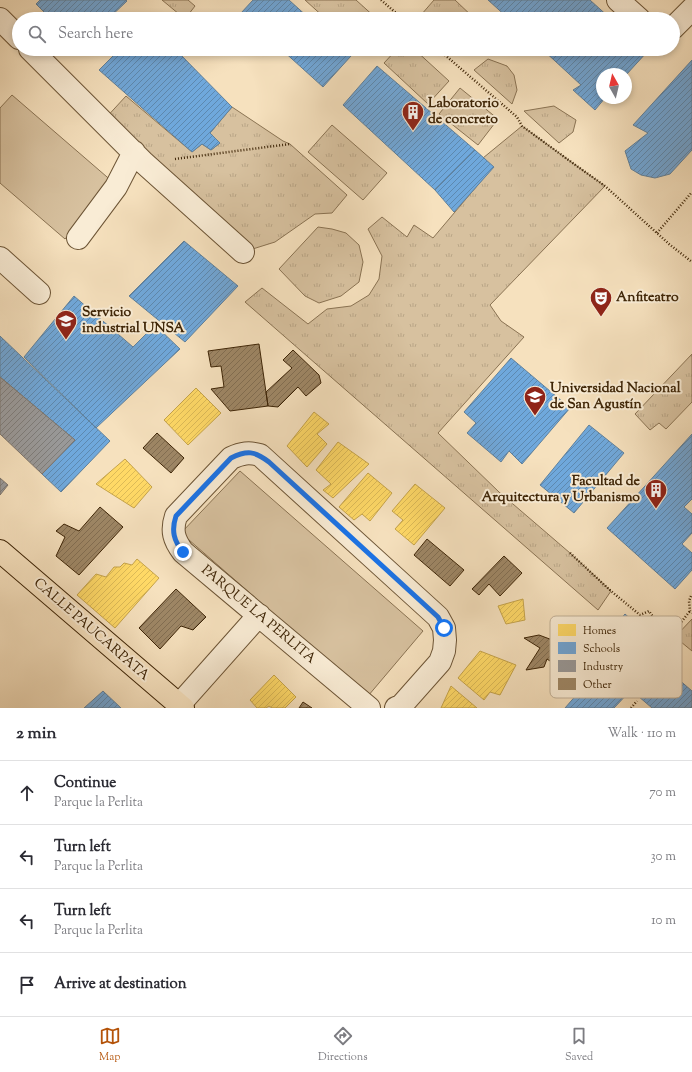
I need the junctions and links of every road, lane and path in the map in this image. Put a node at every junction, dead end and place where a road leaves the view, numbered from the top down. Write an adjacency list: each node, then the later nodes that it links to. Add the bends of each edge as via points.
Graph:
1 (381, 0): 4 (path)
2 (618, 0): 5 (street)
3 (692, 9): 6 (street)
4 (395, 12)
5 (631, 12)
6 (680, 21)
7 (37, 56): 10 (street)
8 (446, 56): 12 (path, via 517,117 522,126 605,186)
9 (290, 144): 10 (path)
10 (139, 157): 13 (street); 14 (street)
11 (692, 192): 12 (path)
12 (657, 233): 16 (path)
13 (78, 238)
14 (243, 252)
15 (0, 258): 17 (street)
16 (692, 262)
17 (39, 293)
18 (0, 551): 26 (main road, CALLE PAUCARPATA)
19 (570, 553): 23 (path, via 640,615 649,611)
20 (691, 596): 21 (path)
21 (691, 612): 24 (path)
22 (258, 615): 26 (street); 27 (street, PARQUE LA PERLITA); 28 (street, PARQUE LA PERLITA, via 183,552 174,536 173,525 176,516 231,458 251,452 269,462 438,617 444,628 445,640 440,662 401,706)
23 (652, 616)
24 (682, 623)
25 (637, 701): 29 (path)
26 (181, 706)
27 (369, 708)
28 (396, 708)
29 (631, 708)

